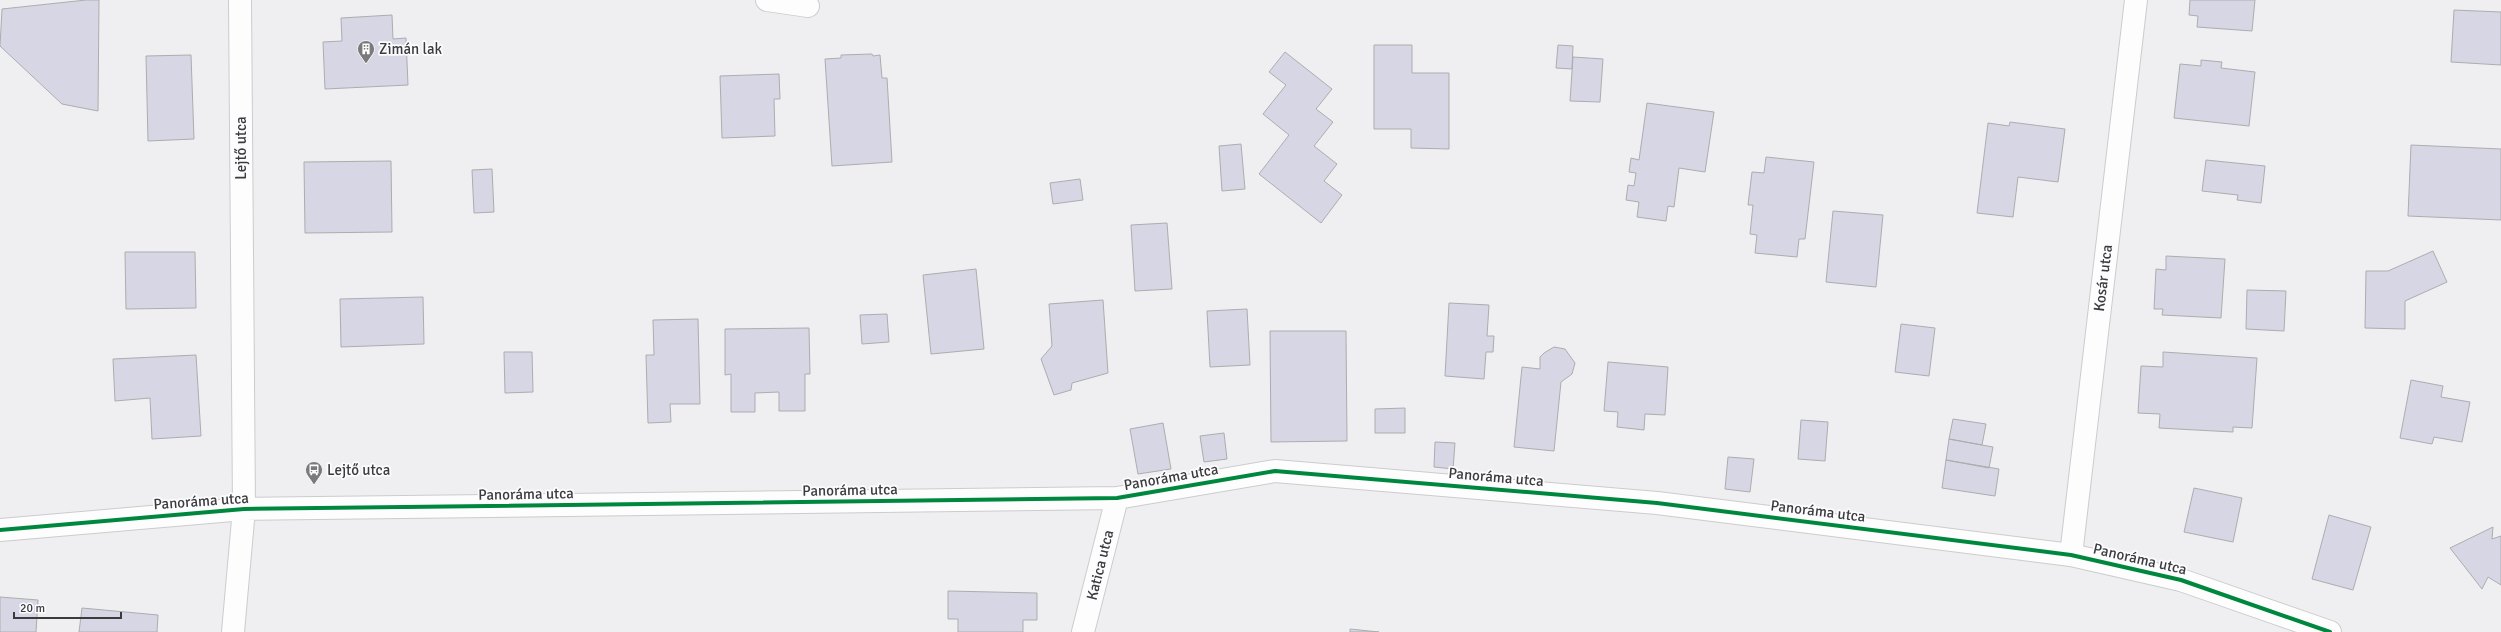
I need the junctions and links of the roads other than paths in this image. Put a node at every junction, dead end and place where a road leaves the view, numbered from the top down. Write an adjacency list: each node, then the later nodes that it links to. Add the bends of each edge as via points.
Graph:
1 (240, 0): 6 (street, Lejtő utca)
2 (767, 0): 4 (street)
3 (2136, 0): 8 (street, Kosár utca)
4 (808, 6)
5 (1117, 498): 6 (street, Panoráma utca); 8 (street, Panoráma utca, via 1275,471 1657,503); 10 (street, Katica utca)
6 (244, 509): 7 (street, Panoráma utca); 9 (street, Lejtő utca)
7 (0, 530)
8 (2071, 555): 11 (street, Panoráma utca, via 2181,580)
9 (233, 632)
10 (1083, 632)
11 (2330, 632)

